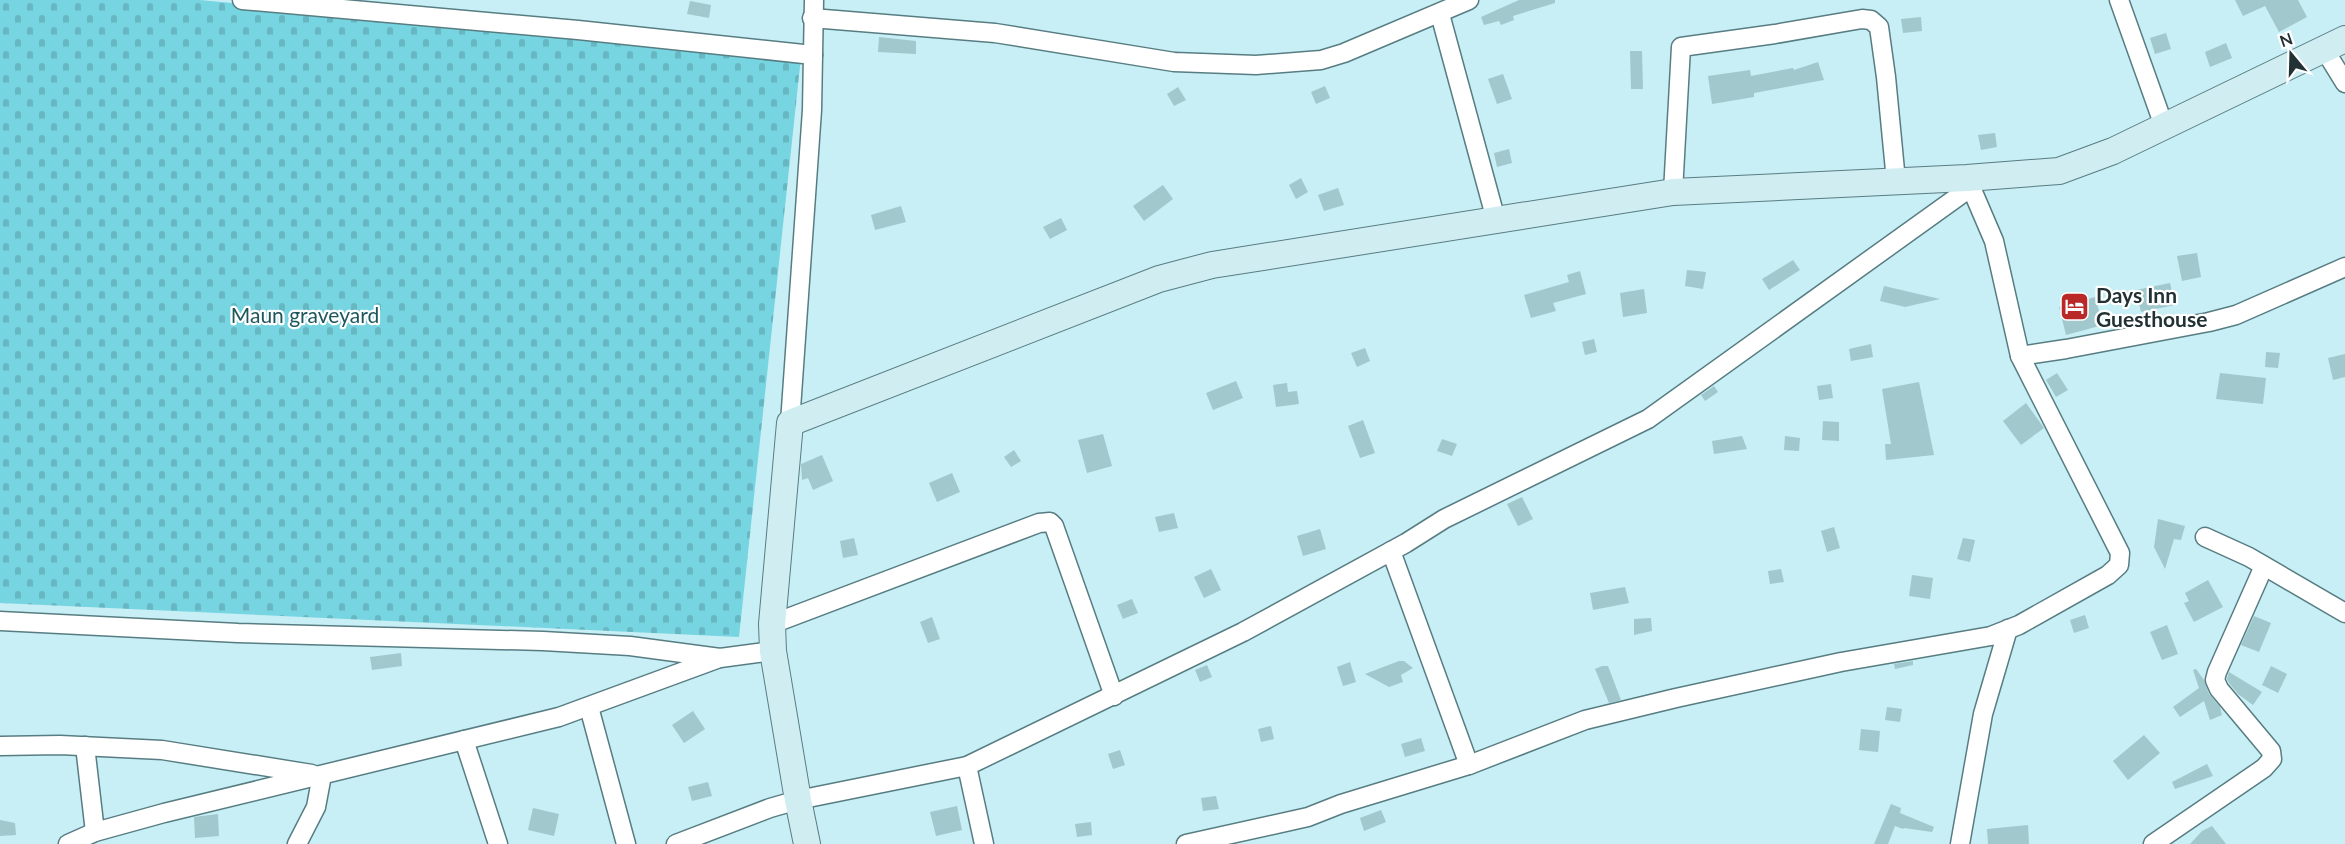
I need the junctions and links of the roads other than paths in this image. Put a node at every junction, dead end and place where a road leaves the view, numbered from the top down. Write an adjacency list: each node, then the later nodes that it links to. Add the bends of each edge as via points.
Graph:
1 (242, 0): 7 (street)
2 (1468, 0): 4 (street)
3 (2119, 0): 9 (street)
4 (1447, 7): 5 (street, via 1344,53 1321,60 1257,65 1174,62); 13 (street)
5 (813, 9): 7 (street)
6 (2334, 44): 8 (street); 9 (street)
7 (813, 55): 16 (street)
8 (2345, 83)
9 (2163, 126): 11 (street, via 2113,151 2059,171)
10 (1896, 181): 11 (street); 12 (street); 12 (street, via 1879,27 1862,19 1681,47)
11 (1969, 183): 15 (street, via 1994,241); 18 (street, via 1647,419 1444,519)
12 (1673, 192): 13 (street)
13 (1496, 219): 16 (street, via 1186,270)
14 (2345, 267): 15 (street, via 2236,315)
15 (2020, 356): 23 (street, via 2120,553 2119,565 2109,575)
16 (790, 423): 22 (street)
17 (2205, 537): 19 (street)
18 (1391, 551): 26 (street, via 1243,632); 31 (street)
19 (2264, 566): 20 (street); 45 (street, via 2215,680 2271,751 2272,759)
20 (2345, 613)
21 (0, 621): 25 (street, via 543,641 630,646)
22 (772, 624): 24 (street); 26 (street, via 1050,522)
23 (2008, 629): 31 (street, via 1991,636 1840,662 1585,720); 44 (street, via 1983,714)
24 (773, 651): 25 (street); 34 (street)
25 (720, 658): 27 (street)
26 (1114, 696): 32 (street)
27 (589, 706): 28 (street); 39 (street)
28 (464, 740): 33 (street); 38 (street)
29 (0, 746): 30 (street)
30 (85, 746): 33 (street, via 162,750); 35 (street)
31 (1469, 765): 43 (street, via 1308,817)
32 (967, 766): 34 (street); 42 (street)
33 (322, 775): 35 (street); 37 (street, via 316,807)
34 (798, 800): 40 (street); 41 (street)
35 (96, 832): 36 (street)
36 (68, 844)
37 (297, 844)
38 (498, 844)
39 (626, 844)
40 (676, 844)
41 (807, 844)
42 (984, 844)
43 (1186, 844)
44 (1960, 844)
45 (2153, 844)

